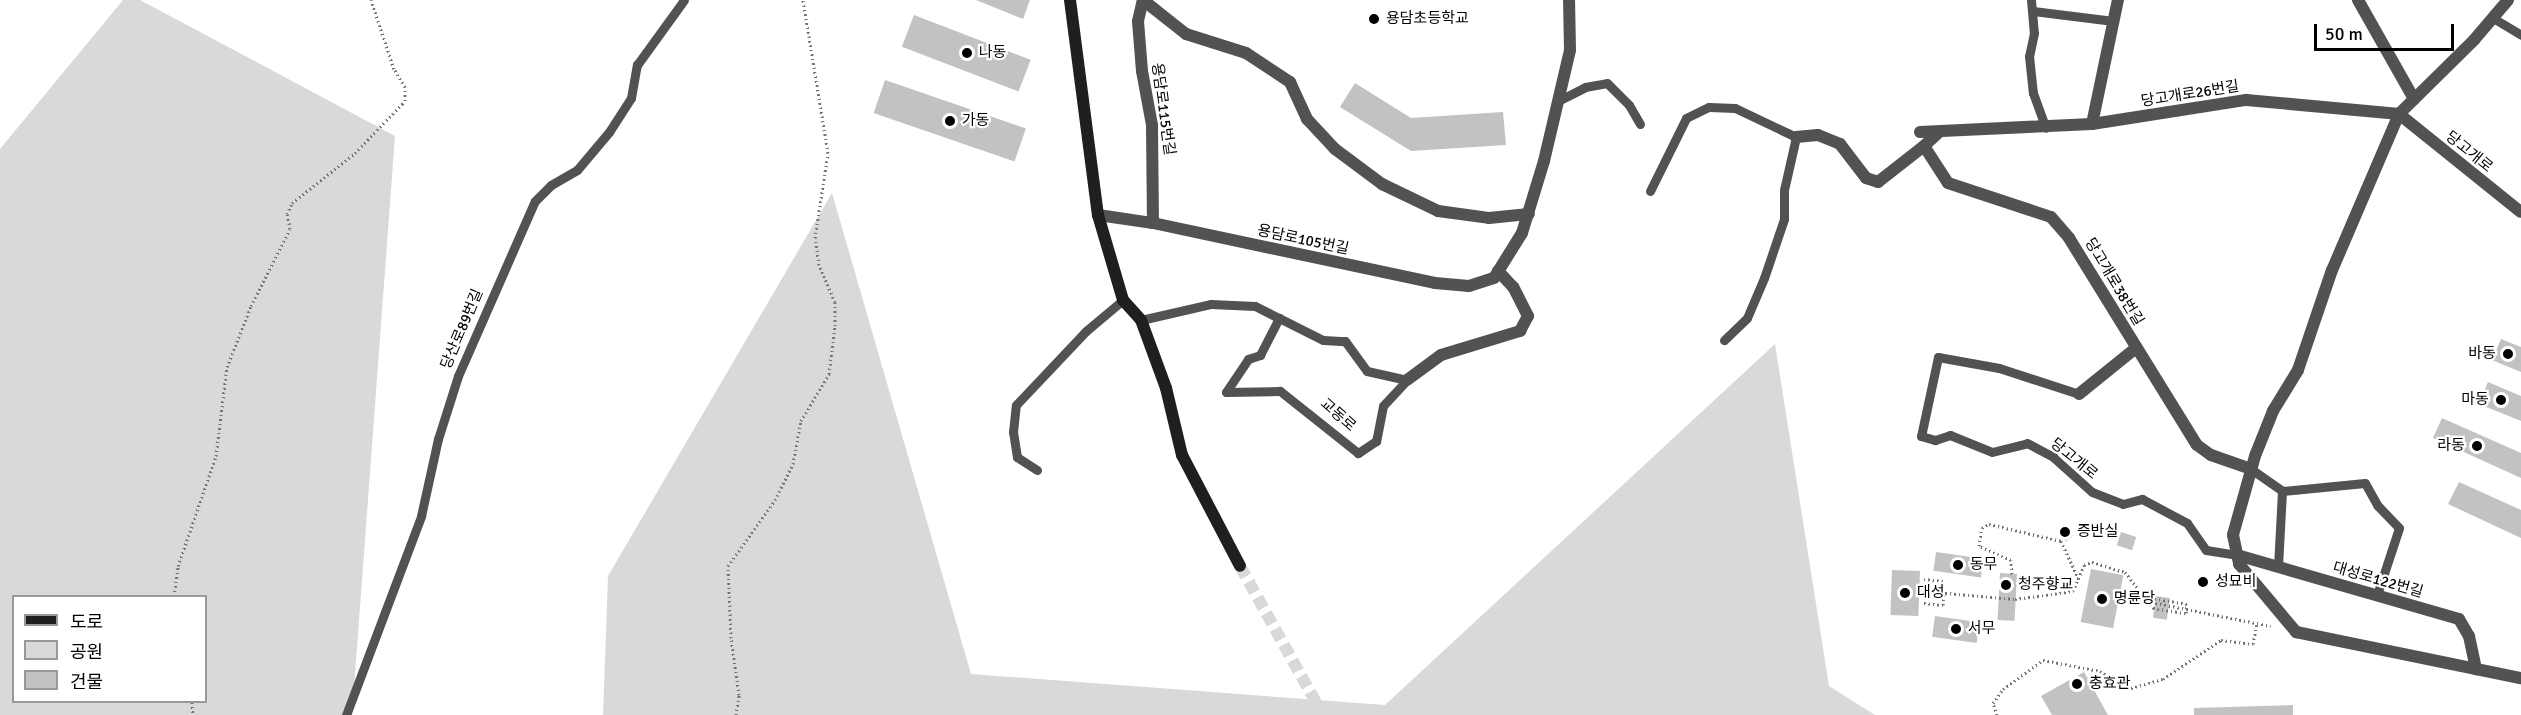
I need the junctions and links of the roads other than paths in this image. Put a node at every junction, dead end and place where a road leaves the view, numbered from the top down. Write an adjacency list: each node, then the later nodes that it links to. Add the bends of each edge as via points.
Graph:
1 (684, 0): 45 (lane, 당산로89번길, via 637,65 631,98 609,132 577,170 552,185 536,201 458,376 438,439 421,516)
2 (1070, 0): 26 (street)
3 (1143, 0): 25 (street, via 1186,34 1246,54 1290,82 1307,119 1335,149 1382,184 1438,211 1489,218); 27 (street, 용담로115번길, via 1138,21 1152,125)
4 (1569, 0): 14 (street, via 1570,50)
5 (2031, 0): 9 (lane)
6 (2118, 0): 11 (street)
7 (2358, 0): 13 (street)
8 (2508, 0): 10 (street)
9 (2033, 11): 11 (lane); 18 (lane, via 2029,56 2033,93)
10 (2493, 18): 12 (lane); 13 (street)
11 (2113, 21): 17 (street)
12 (2521, 35)
13 (2414, 99): 15 (street)
14 (1558, 101): 16 (lane, via 1584,87 1607,83 1629,105); 25 (street)
15 (2399, 114): 17 (street, 당고개로26번길, via 2246,100); 24 (street, 당고개로); 37 (street, via 2332,270 2298,370 2273,411)
16 (1640, 124)
17 (2092, 124): 18 (street, 당고개로26번길)
18 (2046, 128): 20 (street, 당고개로26번길)
19 (1920, 132): 20 (street, 당고개로26번길)
20 (1939, 132): 22 (street)
21 (1796, 137): 22 (street, via 1818,135 1840,144 1866,178 1878,182); 23 (lane, via 1735,108 1709,107 1686,118); 32 (lane, via 1784,190 1784,219 1771,258 1747,318)
22 (1924, 146): 33 (street, 당고개로38번길, via 1948,183 2050,217 2069,238)
23 (1650, 191)
24 (2521, 212)
25 (1529, 214): 28 (street)
26 (1098, 215): 27 (street, 용담로105번길); 29 (street)
27 (1153, 223): 28 (street, 용담로105번길, via 1436,283 1469,286 1494,278)
28 (1498, 271): 34 (street, via 1513,287 1528,316 1520,331 1441,355)
29 (1123, 300): 31 (street); 36 (lane, via 1086,331 1016,405 1013,432 1017,458)
30 (1279, 318): 31 (lane, via 1255,306 1211,304); 34 (lane, via 1323,340 1345,341 1367,371); 34 (lane, 교동로, via 1260,355 1248,359 1226,392 1280,391 1358,453 1376,441 1383,406)
31 (1141, 320): 40 (street, via 1166,388 1182,455)
32 (1725, 340)
33 (2136, 348): 35 (street); 37 (street, 당고개로38번길, via 2197,445 2211,455)
34 (1407, 380)
35 (2079, 394): 39 (lane, 당고개로, via 1999,368 1938,357 1920,436 1935,440 1950,435 1992,452 2027,443 2053,457 2092,492 2123,504 2142,499 2187,523 2206,550)
36 (1037, 470)
37 (2251, 470): 38 (lane); 39 (street, via 2233,535)
38 (2282, 491): 41 (lane); 42 (lane, via 2365,483 2378,506 2399,528)
39 (2237, 555): 41 (street, 대성로122번길); 43 (street, via 2239,564 2296,632)
40 (1240, 566)
41 (2278, 567): 42 (street, 대성로122번길)
42 (2377, 596): 43 (street, 대성로122번길, via 2459,620 2469,636)
43 (2476, 669): 44 (street)
44 (2521, 678)
45 (346, 715)

